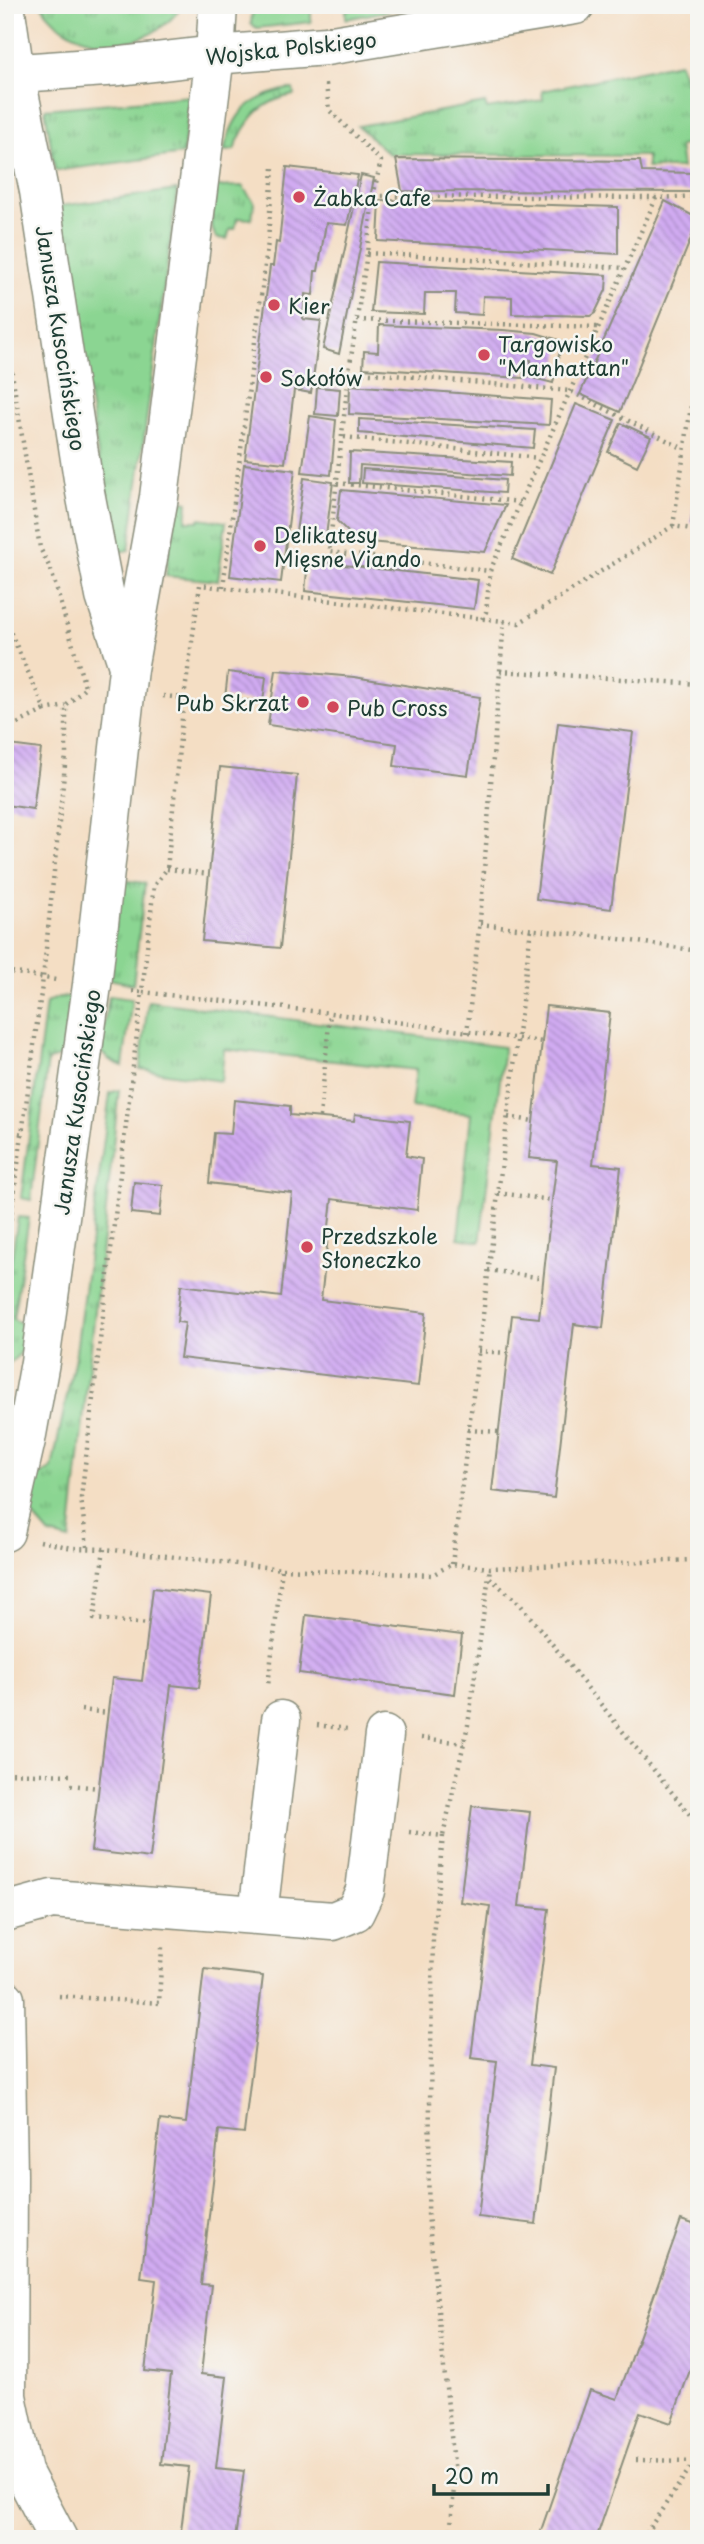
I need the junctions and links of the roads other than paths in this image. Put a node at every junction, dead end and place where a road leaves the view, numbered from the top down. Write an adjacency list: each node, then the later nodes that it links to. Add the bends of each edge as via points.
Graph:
1 (5, 5): 5 (street, Janusza Kusocińskiego)
2 (218, 5): 4 (street, Janusza Kusocińskiego)
3 (575, 5): 4 (street, Wojska Polskiego, via 326,46)
4 (215, 55): 5 (street, Wojska Polskiego); 6 (street, Janusza Kusocińskiego, via 159,497)
5 (10, 74): 6 (street, Janusza Kusocińskiego, via 39,191 104,596)
6 (127, 681): 7 (street, Janusza Kusocińskiego, via 92,985 40,1362)
7 (5, 1532)
8 (274, 1705): 11 (street)
9 (384, 1735): 11 (street, via 365,1891 355,1912 332,1921)
10 (5, 1912): 11 (street, via 52,1899)
11 (258, 1914)
12 (5, 1999): 13 (street, via 7,2396 23,2472)
13 (58, 2539)

